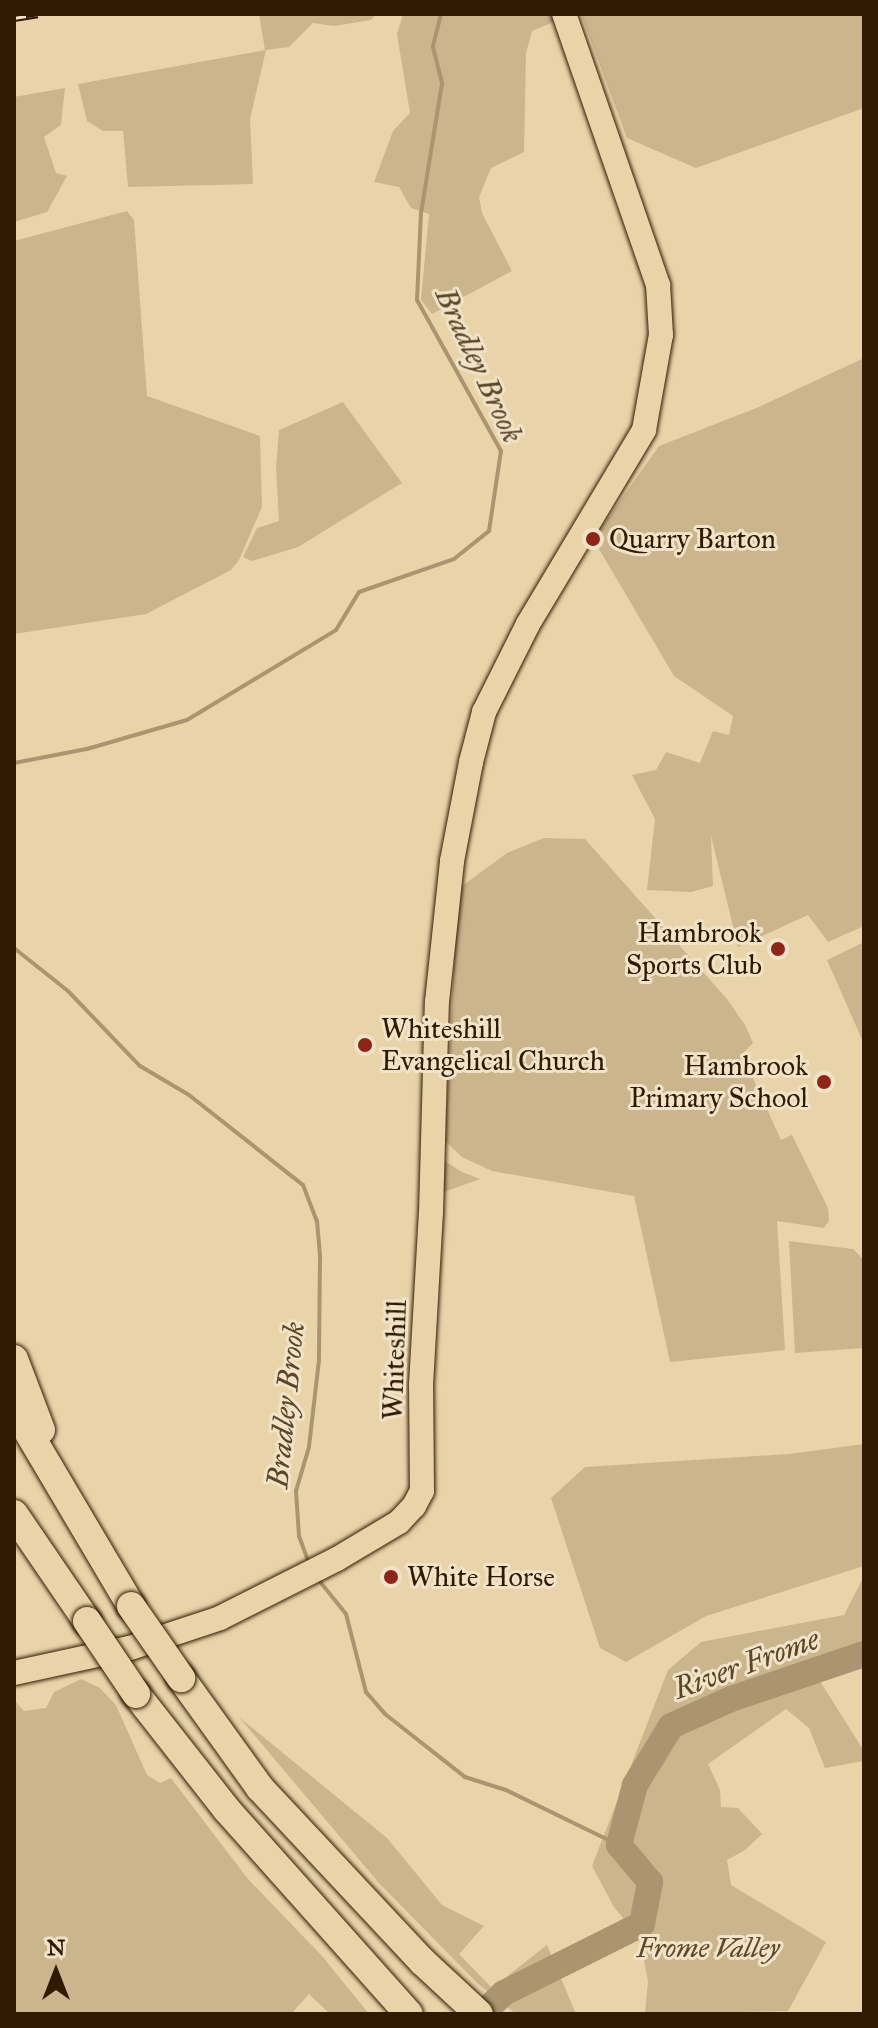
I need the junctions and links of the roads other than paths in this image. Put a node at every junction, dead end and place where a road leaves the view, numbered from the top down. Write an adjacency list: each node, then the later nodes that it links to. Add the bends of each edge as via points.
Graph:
1 (564, 14): 6 (main road, Whiteshill, via 658,285 661,335 644,430 528,624 484,712 471,762 452,861 437,1002 421,1385 424,1478 414,1506 399,1522 288,1586 171,1635)
2 (14, 1359): 4 (highway)
3 (14, 1408): 4 (highway)
4 (67, 1502): 8 (highway, bridge, via 131,1606 260,1788 423,1962)
5 (16, 1516): 7 (highway, bridge, via 136,1694 227,1810)
6 (14, 1673)
7 (409, 2014)
8 (479, 2014)

